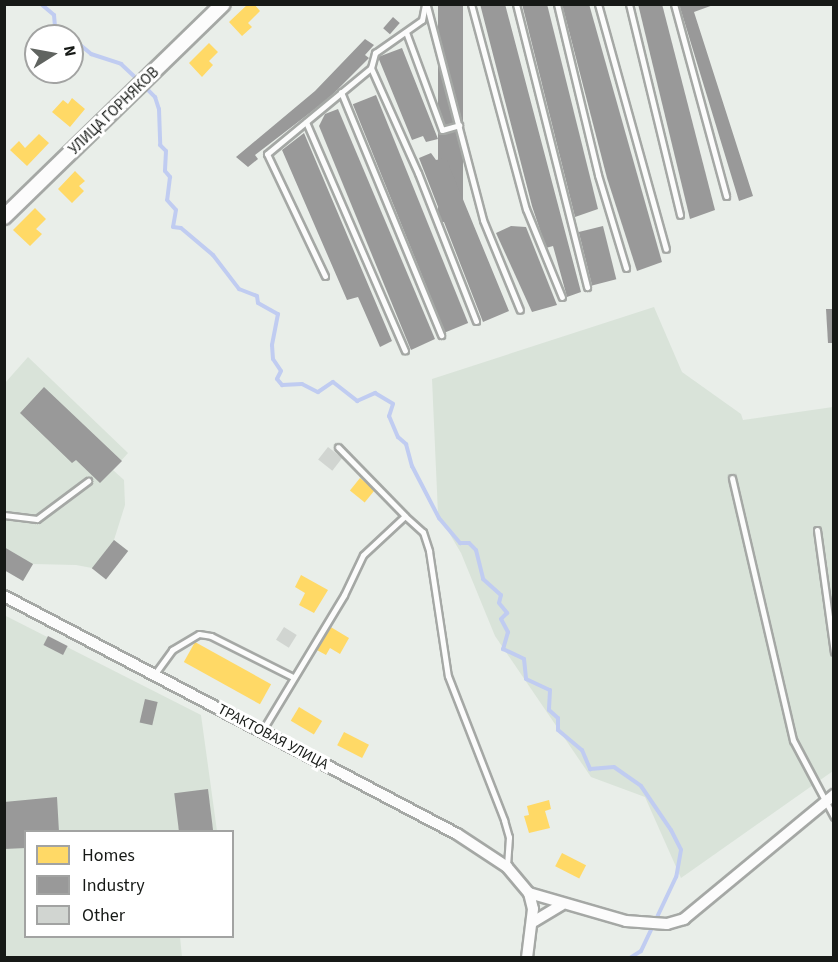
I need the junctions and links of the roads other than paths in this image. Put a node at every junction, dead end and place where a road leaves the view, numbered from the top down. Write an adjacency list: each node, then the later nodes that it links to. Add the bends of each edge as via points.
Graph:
1 (223, 4): 16 (street, УЛИЦА ГОРНЯКОВ)
2 (426, 4): 9 (lane, via 422,20); 13 (lane)
3 (471, 4): 21 (lane, via 526,209)
4 (516, 4): 20 (lane)
5 (557, 4): 18 (lane, via 598,175)
6 (598, 4): 17 (lane)
7 (629, 4): 15 (lane)
8 (674, 4): 14 (lane)
9 (406, 32): 10 (lane, via 375,53); 13 (lane, via 442,130)
10 (371, 68): 11 (lane); 23 (lane, via 418,172)
11 (341, 92): 12 (lane); 24 (lane)
12 (306, 122): 19 (lane, via 267,154); 25 (lane)
13 (459, 125): 22 (lane, via 483,220)
14 (726, 196)
15 (680, 215)
16 (4, 217)
17 (666, 249)
18 (626, 268)
19 (325, 276)
20 (587, 287)
21 (562, 297)
22 (520, 310)
23 (476, 321)
24 (441, 335)
25 (405, 351)
26 (338, 447): 30 (lane)
27 (732, 478): 37 (lane, via 793,740)
28 (88, 481): 29 (lane, via 37,519)
29 (4, 515)
30 (405, 516): 35 (lane, via 363,555); 39 (lane, via 423,532 429,550 448,676 504,820 509,837)
31 (817, 530): 33 (lane)
32 (4, 596): 34 (street, ТРАКТОВАЯ УЛИЦА)
33 (834, 652)
34 (154, 675): 35 (lane, via 172,650 199,634 211,636); 36 (street, ТРАКТОВАЯ УЛИЦА)
35 (293, 677): 36 (lane)
36 (262, 731): 39 (street, ТРАКТОВАЯ УЛИЦА, via 457,834)
37 (829, 799): 38 (lane); 41 (street, via 684,919 667,924 626,921)
38 (834, 817)
39 (507, 867): 40 (street, ТРАКТОВАЯ УЛИЦА)
40 (530, 893): 41 (street); 42 (street)
41 (561, 905): 42 (street)
42 (533, 922): 43 (street)
43 (527, 957)

